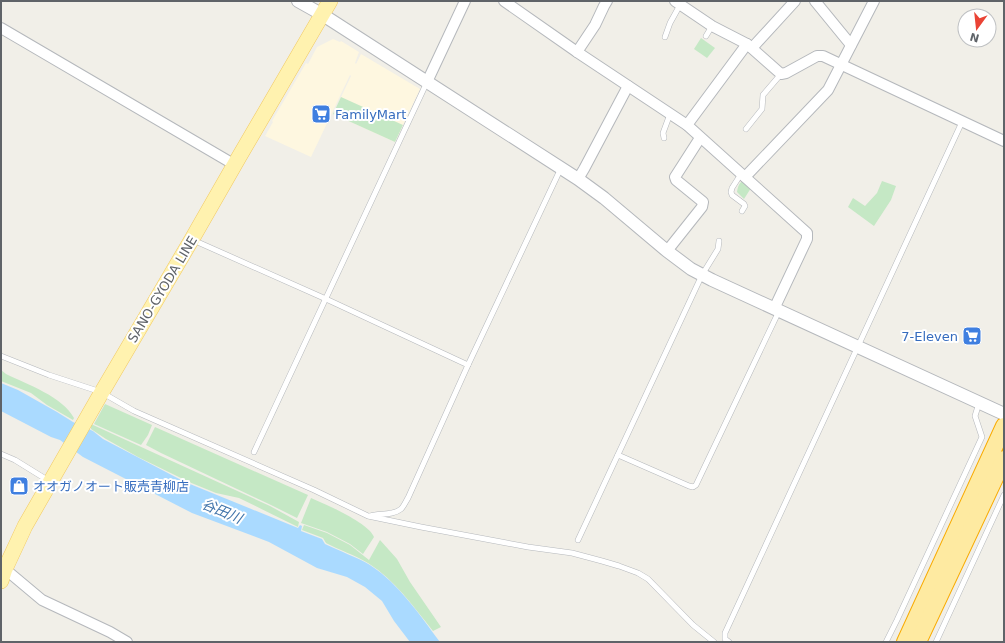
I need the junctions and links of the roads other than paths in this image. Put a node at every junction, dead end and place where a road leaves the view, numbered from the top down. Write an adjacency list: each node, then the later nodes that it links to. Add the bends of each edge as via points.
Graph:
1 (298, 1): 10 (street)
2 (330, 1): 10 (main road, SANO-GYODA LINE)
3 (465, 1): 20 (street)
4 (504, 1): 17 (street)
5 (607, 1): 17 (street)
6 (795, 1): 16 (street)
7 (815, 1): 15 (street)
8 (874, 1): 15 (street)
9 (679, 3): 11 (street); 14 (lane)
10 (323, 15): 20 (street); 29 (main road, SANO-GYODA LINE)
11 (712, 26): 13 (lane); 16 (street)
12 (1, 28): 29 (street)
13 (706, 36)
14 (665, 37)
15 (851, 45): 18 (street)
16 (749, 46): 19 (street); 24 (street)
17 (577, 52): 21 (street)
18 (841, 64): 19 (street, via 818,56); 23 (street); 31 (street, via 828,90)
19 (781, 74): 25 (lane, via 763,94 762,109)
20 (427, 82): 30 (street); 38 (lane)
21 (628, 86): 22 (street); 32 (street)
22 (670, 114): 24 (street); 26 (lane, via 663,133)
23 (962, 122): 28 (street); 40 (lane)
24 (687, 126): 27 (street)
25 (746, 129)
26 (664, 138)
27 (700, 138): 31 (street); 36 (street, via 673,181 676,180 703,202 702,207)
28 (1004, 141)
29 (235, 165): 34 (main road, SANO-GYODA LINE)
30 (561, 168): 32 (street); 42 (lane)
31 (743, 175): 33 (lane, via 731,192 744,204); 39 (street, via 807,233 807,239)
32 (578, 179): 36 (street)
33 (742, 211)
34 (192, 239): 38 (lane); 43 (main road, SANO-GYODA LINE)
35 (719, 241): 37 (lane, via 718,249)
36 (667, 251): 37 (street)
37 (702, 275): 39 (street); 49 (lane)
38 (326, 299): 42 (lane); 47 (lane)
39 (777, 310): 40 (street); 49 (lane, via 696,485 689,486)
40 (857, 348): 44 (street); 58 (lane, via 725,633 725,639)
41 (1, 356): 43 (lane)
42 (468, 365): 53 (lane, via 401,509 391,514)
43 (100, 394): 51 (main road, SANO-GYODA LINE); 53 (lane)
44 (979, 403): 45 (street); 59 (lane, via 974,416 982,437)
45 (1004, 414)
46 (1004, 426): 60 (highway)
47 (254, 452)
48 (1, 454): 51 (lane)
49 (618, 455): 54 (lane)
50 (1004, 459): 61 (highway)
51 (51, 481): 55 (main road, SANO-GYODA LINE)
52 (1004, 495): 62 (lane)
53 (368, 516): 57 (lane, via 572,553 619,566 648,579 693,625)
54 (578, 540)
55 (4, 568): 56 (street, via 42,600)
56 (127, 642)
57 (714, 642)
58 (729, 642)
59 (886, 642)
60 (905, 642)
61 (918, 642)
62 (936, 642)

